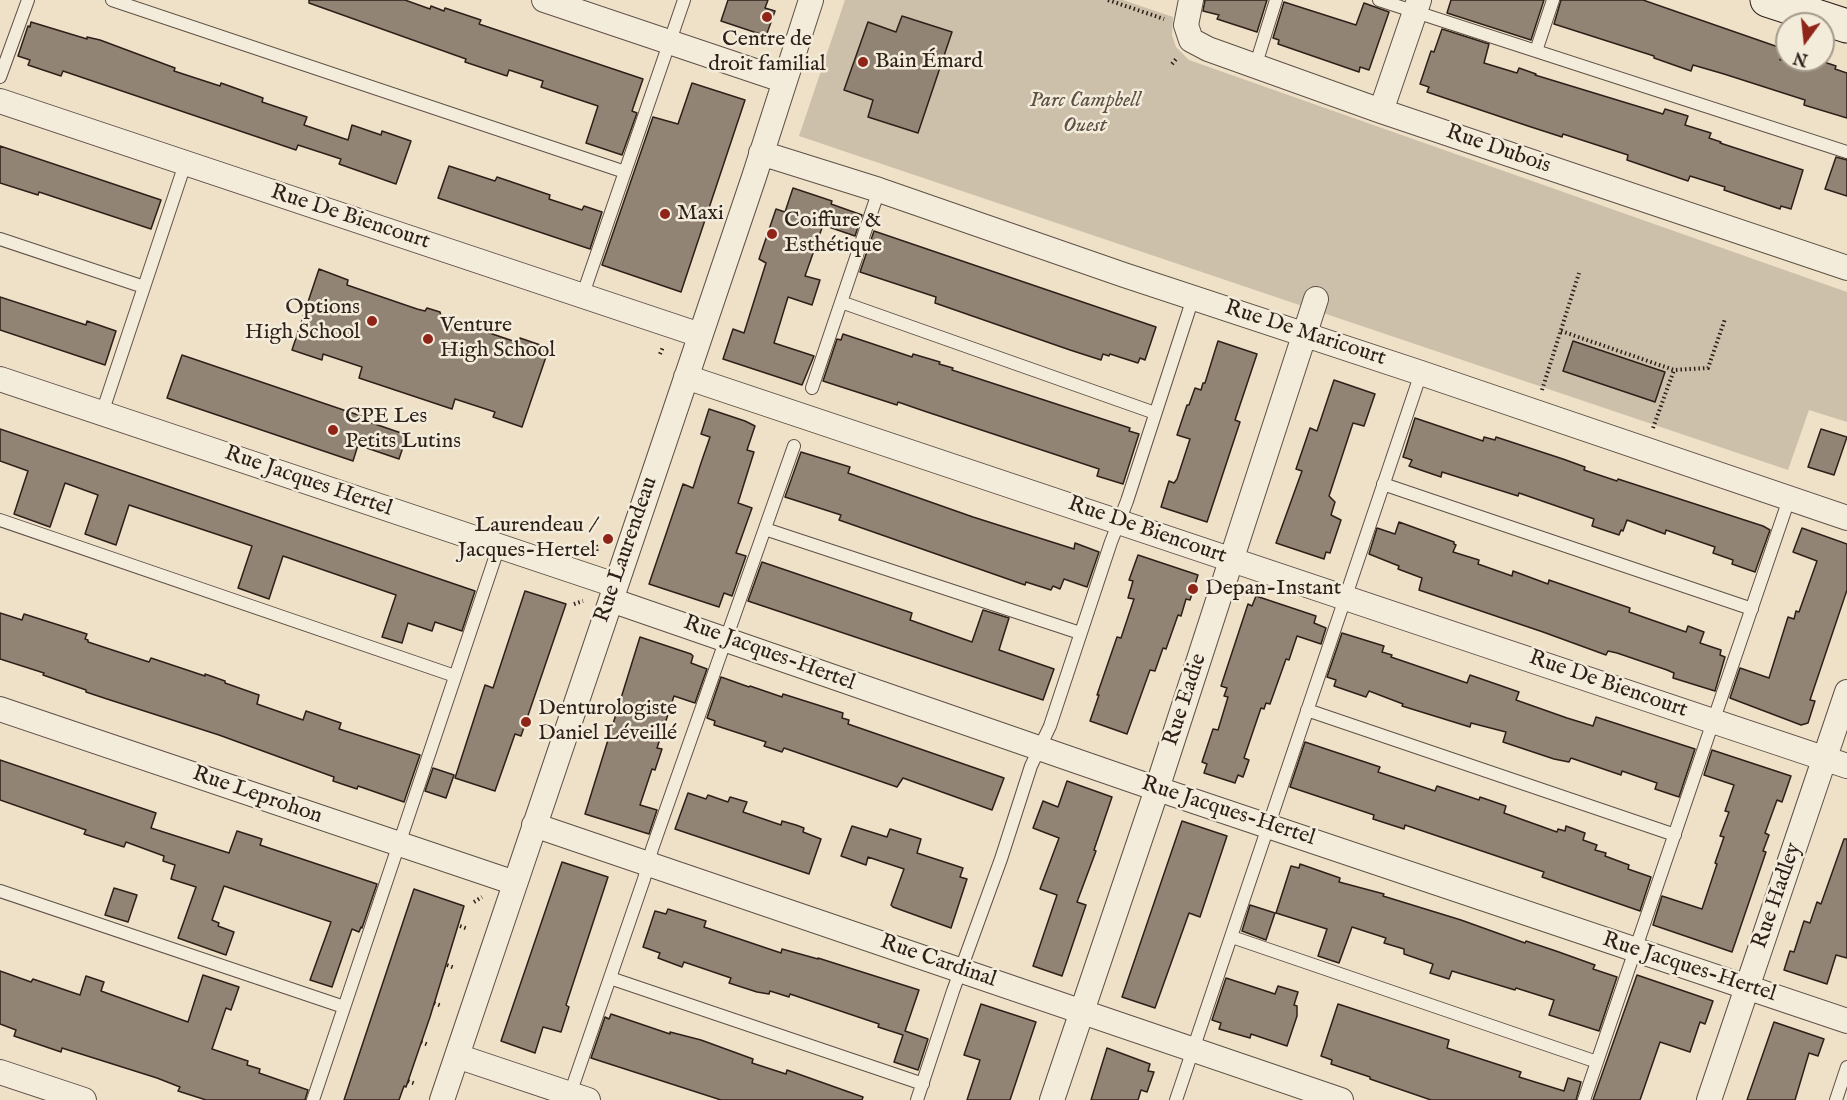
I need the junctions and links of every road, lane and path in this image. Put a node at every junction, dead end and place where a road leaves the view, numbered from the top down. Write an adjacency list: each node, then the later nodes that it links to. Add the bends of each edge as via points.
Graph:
1 (28, 0): 18 (lane)
2 (112, 0): 25 (lane)
3 (544, 0): 15 (street)
4 (684, 0): 15 (lane)
5 (811, 0): 19 (street, Rue Laurendeau)
6 (1108, 0): 14 (path)
7 (1191, 0): 17 (street, Rue Dubois, via 1186,25 1191,39)
8 (1276, 0): 17 (lane)
9 (1379, 0): 12 (lane)
10 (1553, 0): 16 (lane)
11 (1767, 0): 13 (street)
12 (1417, 6): 16 (lane); 21 (street)
13 (1812, 12)
14 (1154, 16)
15 (670, 42): 19 (street); 25 (lane)
16 (1536, 51): 22 (lane)
17 (1255, 67): 21 (street, Rue Dubois)
18 (0, 77)
19 (784, 81): 23 (street, Rue Laurendeau)
20 (0, 100): 24 (street, Rue De Biencourt)
21 (1381, 111): 28 (street, Rue Dubois)
22 (1847, 152)
23 (761, 153): 26 (street, Rue De Maricourt); 37 (street, Rue Laurendeau)
24 (185, 164): 30 (lane); 31 (street, Rue De Biencourt)
25 (625, 172): 31 (lane)
26 (879, 190): 32 (street, Rue De Maricourt); 34 (lane)
27 (0, 239): 30 (lane)
28 (1847, 268)
29 (1579, 273): 36 (path)
30 (144, 287): 45 (lane)
31 (582, 294): 37 (street, Rue De Biencourt)
32 (1193, 298): 38 (street, Rue De Maricourt); 46 (lane)
33 (1316, 299): 38 (street, Rue Eadie)
34 (841, 302): 43 (lane); 46 (lane)
35 (1725, 319): 39 (path, via 1708,368)
36 (1561, 331): 39 (path); 44 (path)
37 (700, 334): 41 (street, Rue Laurendeau)
38 (1305, 334): 40 (street, Rue De Maricourt); 58 (street, Rue Eadie)
39 (1674, 370): 47 (path)
40 (1421, 373): 49 (lane); 50 (street, Rue De Maricourt)
41 (686, 377): 53 (street, Rue De Biencourt); 59 (street, Rue Laurendeau)
42 (0, 379): 45 (street, Rue Jacques Hertel)
43 (812, 388)
44 (1542, 391)
45 (102, 413): 56 (street, Rue Jacques Hertel)
46 (1155, 413): 53 (lane)
47 (1653, 428)
48 (794, 446): 54 (lane)
49 (1383, 484): 60 (lane); 63 (lane)
50 (1790, 499): 51 (street, Rue De Maricourt); 63 (lane)
51 (1847, 518)
52 (0, 520): 66 (lane)
53 (1118, 522): 58 (street, Rue De Biencourt); 64 (lane)
54 (765, 529): 64 (lane); 65 (lane)
55 (596, 544): 57 (path)
56 (499, 546): 59 (street, Rue Jacques Hertel); 66 (lane)
57 (597, 554)
58 (1231, 560): 60 (street, Rue De Biencourt); 73 (street, Rue Eadie)
59 (613, 592): 65 (street, Rue Jacques-Hertel); 74 (street, Rue Laurendeau)
60 (1344, 597): 69 (lane); 70 (street, Rue De Biencourt)
61 (583, 601): 62 (path)
62 (574, 604)
63 (1752, 609): 70 (lane)
64 (1080, 633): 71 (lane)
65 (727, 638): 71 (street, Rue Jacques-Hertel); 78 (lane)
66 (455, 676): 77 (lane)
67 (1847, 692): 72 (street, Rue Hadley)
68 (0, 709): 77 (street, Rue Leprohon)
69 (1307, 710): 75 (lane); 76 (lane)
70 (1713, 721): 72 (street, Rue De Biencourt); 76 (lane)
71 (1039, 748): 73 (street, Rue Jacques-Hertel); 89 (lane)
72 (1836, 762): 91 (street, Rue Hadley)
73 (1157, 788): 75 (street, Rue Jacques-Hertel); 95 (street, Rue Eadie)
74 (534, 825): 78 (street, Rue Cardinal); 79 (street, Rue Laurendeau)
75 (1269, 825): 85 (lane); 86 (street, Rue Jacques-Hertel)
76 (1675, 835): 86 (lane)
77 (399, 844): 79 (street, Rue Leprohon); 94 (lane)
78 (648, 864): 89 (street, Rue Cardinal); 90 (lane)
79 (515, 883): 100 (street, Rue Laurendeau)
80 (0, 891): 94 (lane)
81 (482, 897): 82 (path)
82 (474, 902)
83 (460, 926): 84 (path)
84 (468, 928)
85 (1232, 937): 99 (lane); 101 (lane)
86 (1636, 951): 91 (street, Rue Jacques-Hertel); 101 (lane)
87 (447, 965): 88 (path)
88 (455, 968)
89 (961, 969): 95 (street, Rue Cardinal); 106 (lane)
90 (610, 978): 106 (lane); 107 (lane)
91 (1748, 987): 96 (street, Rue Jacques-Hertel); 116 (street, Rue Hadley)
92 (434, 1003): 93 (path)
93 (442, 1006)
94 (344, 1007): 109 (lane)
95 (1081, 1012): 99 (street, Rue Cardinal); 112 (street, Rue Eadie)
96 (1847, 1021)
97 (421, 1042): 98 (path)
98 (429, 1045)
99 (1193, 1050): 113 (lane); 114 (street, Rue Cardinal)
100 (457, 1056): 107 (street); 110 (street, Rue Laurendeau)
101 (1597, 1062): 115 (lane)
102 (1847, 1067): 117 (lane)
103 (0, 1072): 108 (street)
104 (408, 1081): 105 (path)
105 (416, 1084)
106 (923, 1084): 111 (lane)
107 (579, 1097)
108 (84, 1100)
109 (313, 1100)
110 (442, 1100)
111 (917, 1100)
112 (1052, 1100)
113 (1176, 1100)
114 (1341, 1100)
115 (1584, 1100)
116 (1709, 1100)
117 (1836, 1100)

